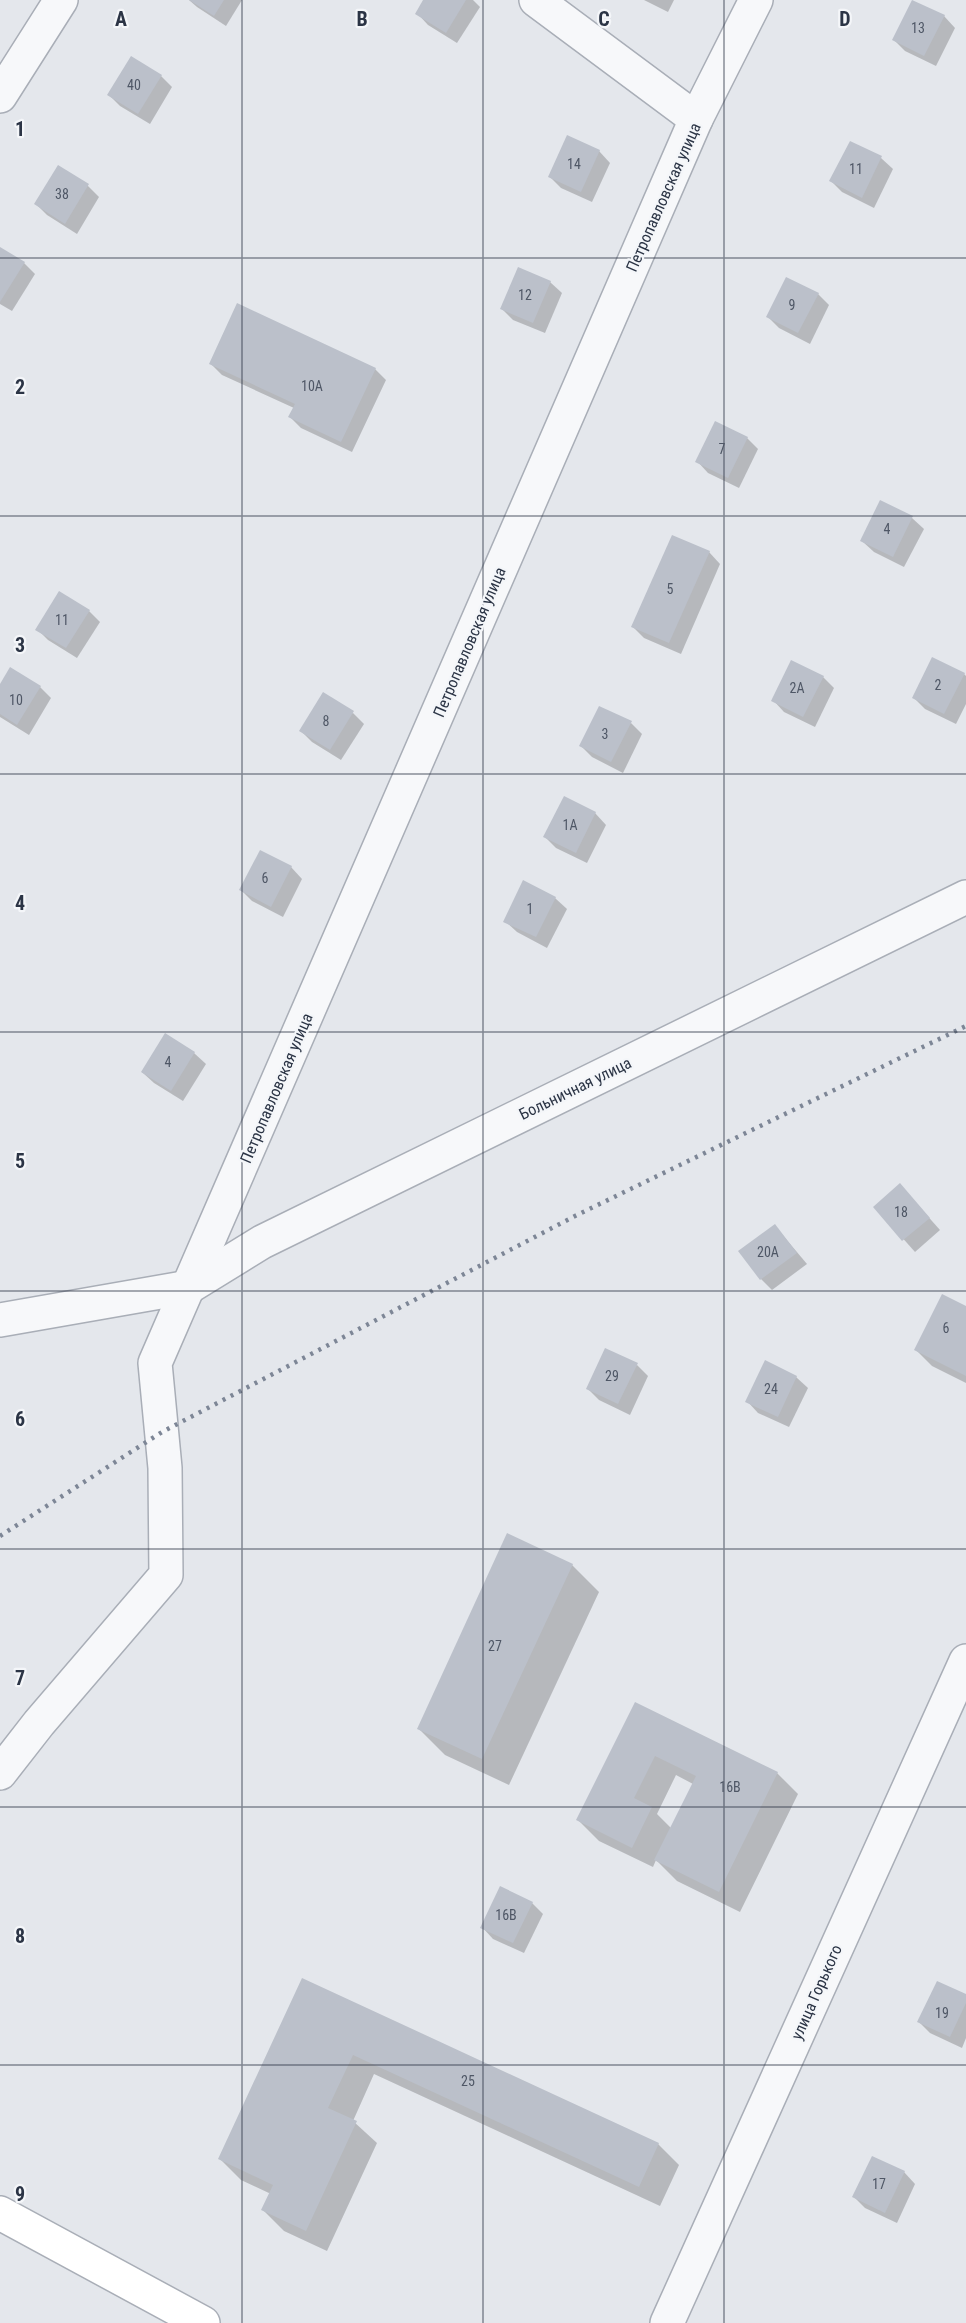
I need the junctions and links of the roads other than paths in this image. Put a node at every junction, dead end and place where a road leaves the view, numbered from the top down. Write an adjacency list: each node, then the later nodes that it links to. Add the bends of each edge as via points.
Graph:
1 (61, 0): 4 (street)
2 (536, 0): 5 (street)
3 (756, 0): 5 (street, Петропавловская улица)
4 (0, 96)
5 (696, 118): 7 (street, Петропавловская улица)
6 (966, 897): 7 (street, Больничная улица, via 262,1242)
7 (189, 1287): 8 (street); 10 (street, Петропавловская улица, via 155,1363 165,1468 166,1575)
8 (0, 1320)
9 (966, 1661): 13 (street, улица Горького)
10 (0, 1773)
11 (0, 2213): 12 (main road)
12 (203, 2323)
13 (667, 2323)

